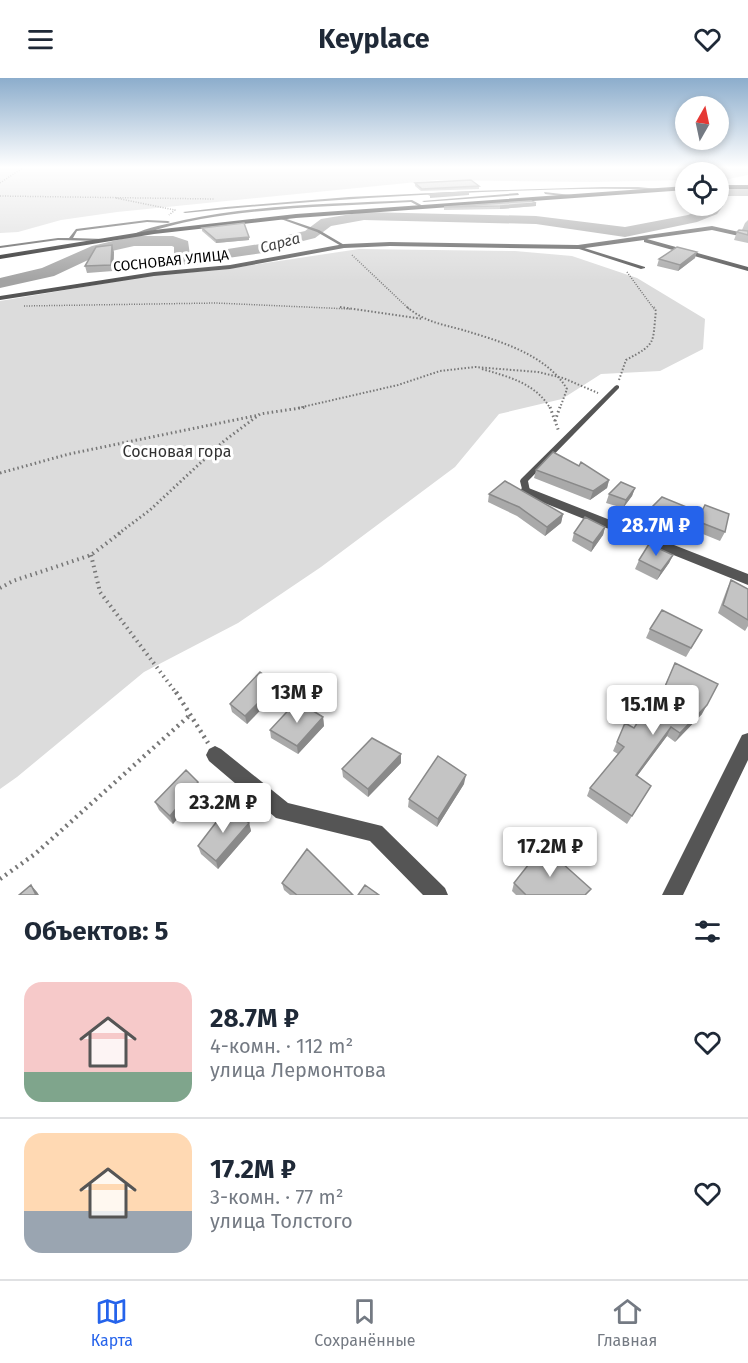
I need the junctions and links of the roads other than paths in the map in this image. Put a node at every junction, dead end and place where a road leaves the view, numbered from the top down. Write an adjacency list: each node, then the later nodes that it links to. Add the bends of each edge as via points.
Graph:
1 (257, 205): 5 (lane)
2 (344, 205): 4 (lane)
3 (412, 205): 6 (street)
4 (297, 208): 6 (lane); 8 (lane)
5 (185, 212)
6 (310, 215): 7 (street)
7 (279, 218): 9 (street); 14 (lane, via 320,232)
8 (171, 222): 9 (lane); 11 (lane, via 76,230)
9 (134, 235): 12 (street)
10 (748, 236): 13 (street, СОСНОВАЯ УЛИЦА, via 712,228)
11 (71, 238): 12 (lane); 15 (lane)
12 (103, 240): 17 (street)
13 (641, 240): 16 (street, СОСНОВАЯ УЛИЦА); 19 (street)
14 (344, 246): 16 (street, СОСНОВАЯ УЛИЦА); 20 (street, СОСНОВАЯ УЛИЦА, via 230,267 154,274)
15 (0, 247)
16 (578, 247): 18 (lane)
17 (0, 257)
18 (643, 268)
19 (746, 269)
20 (0, 298)
21 (617, 387): 22 (lane, via 524,482)
22 (525, 491): 23 (street)
23 (748, 580)
24 (748, 741): 27 (street)
25 (215, 755): 26 (street, via 284,811 375,833)
26 (438, 895)
27 (672, 895)

